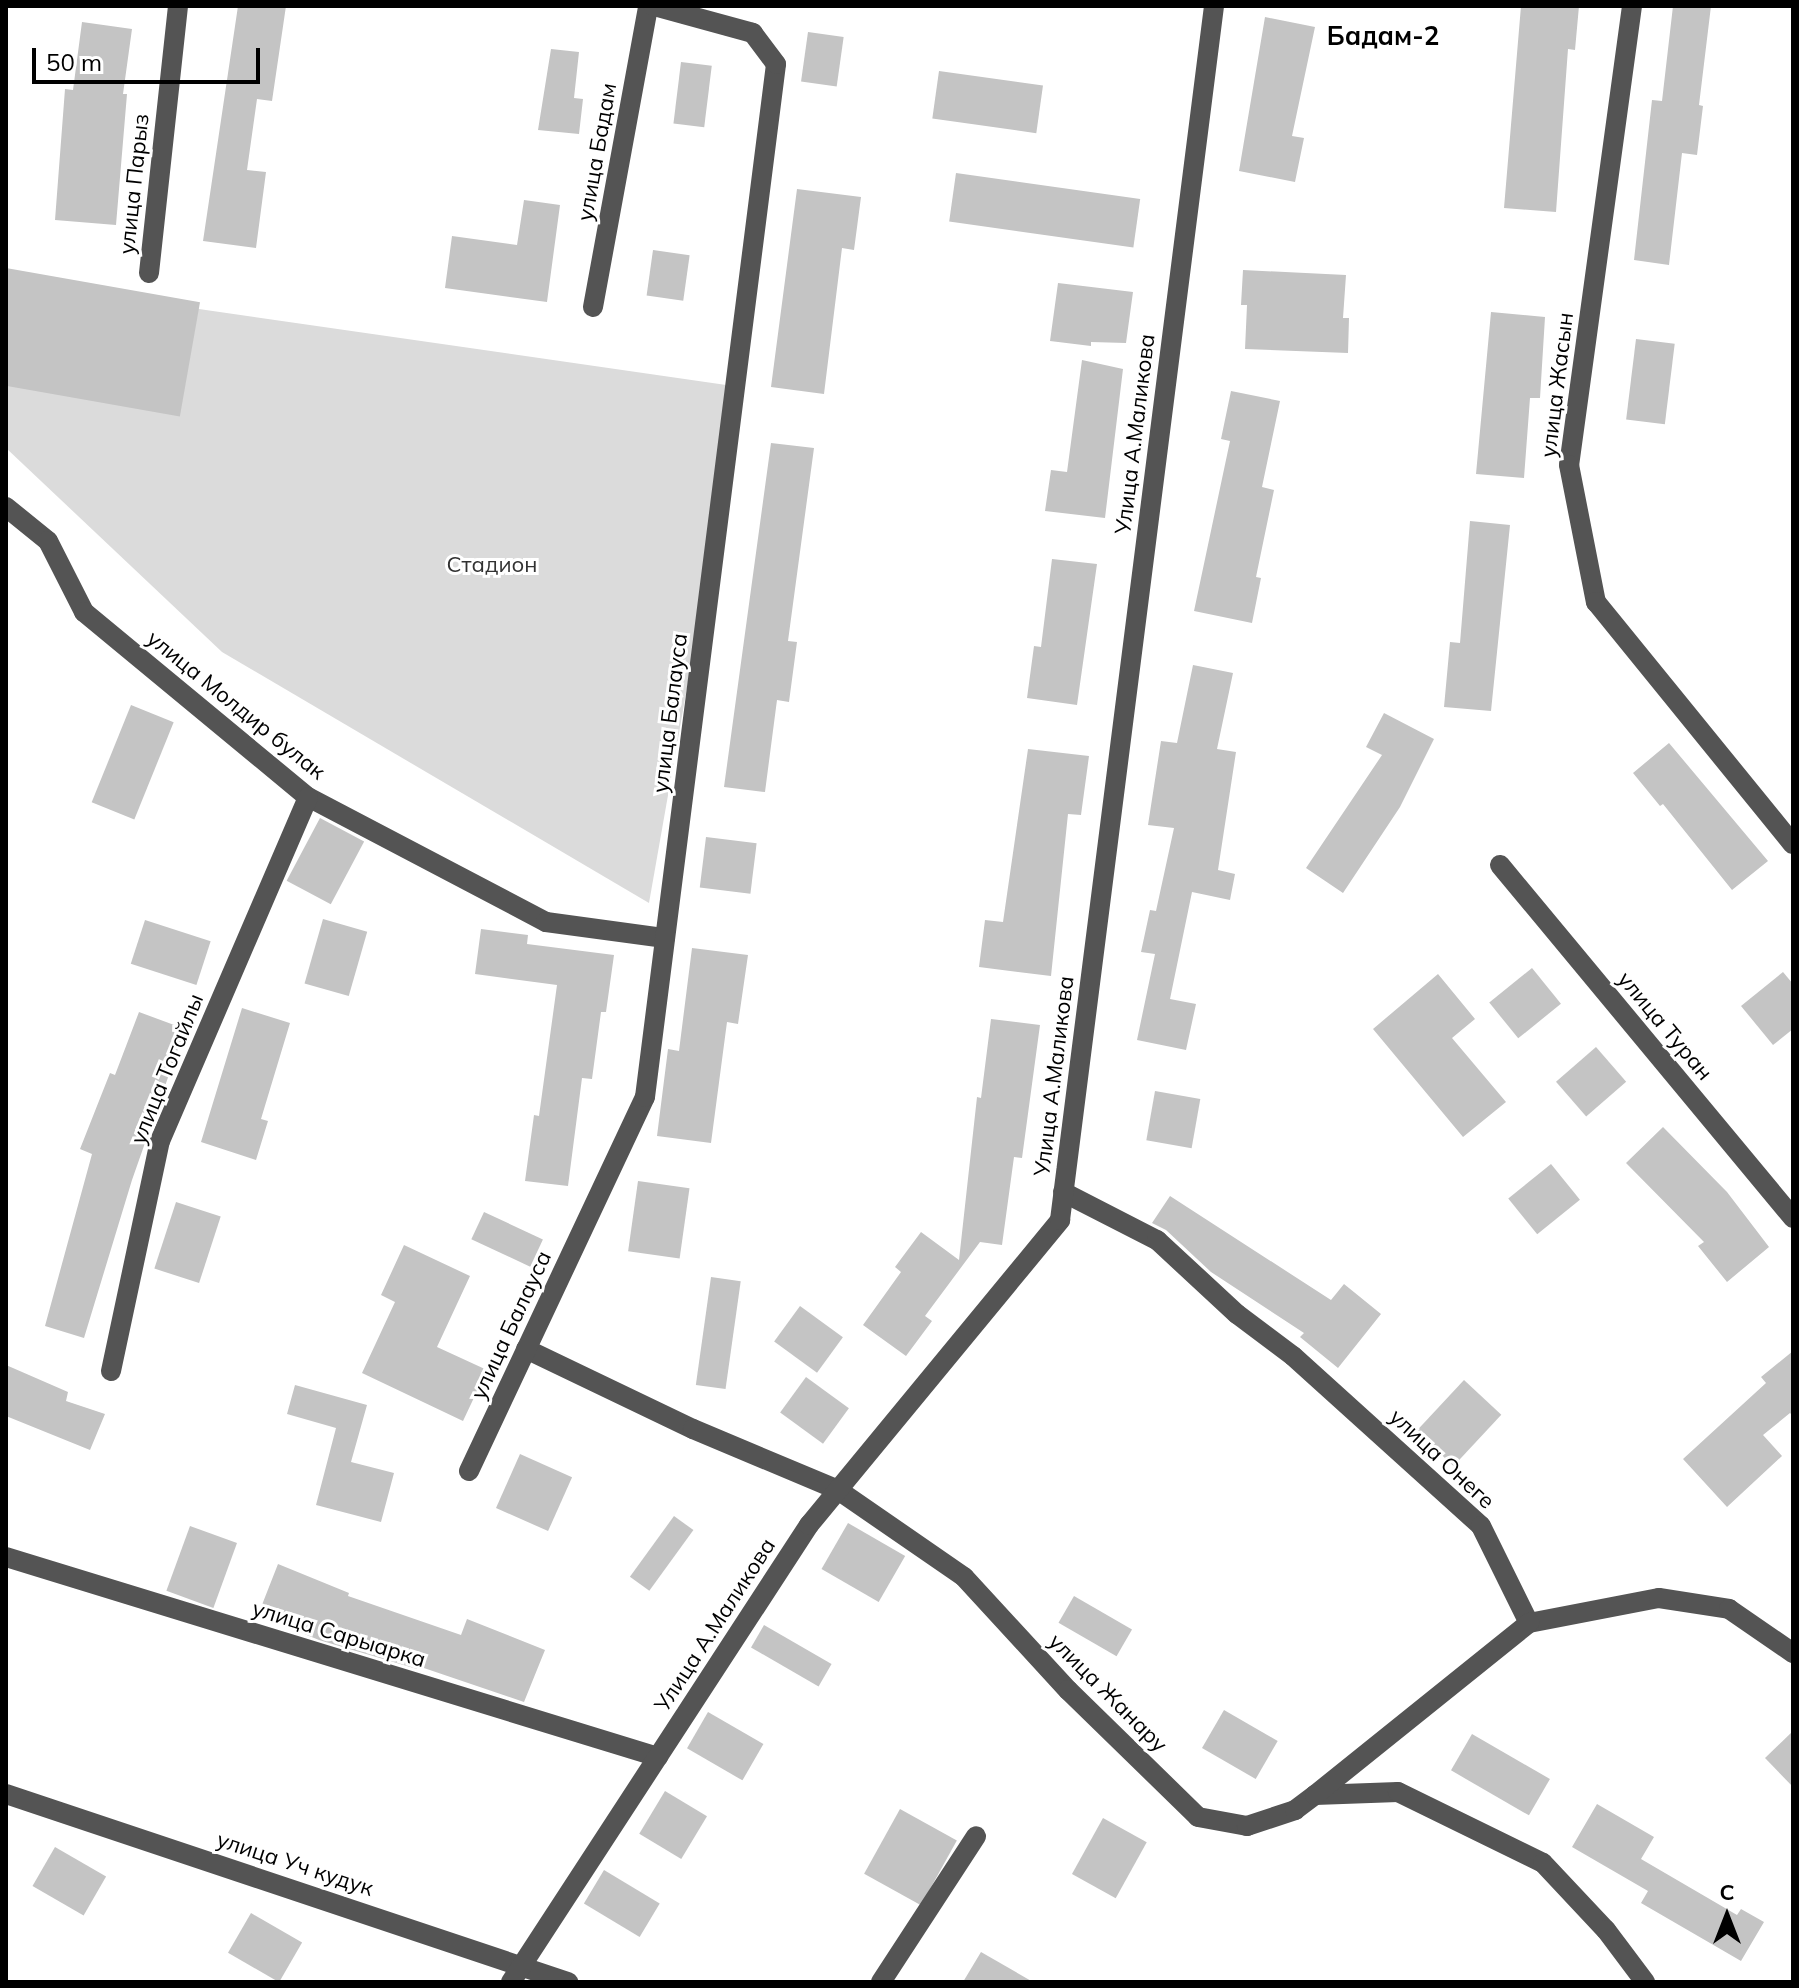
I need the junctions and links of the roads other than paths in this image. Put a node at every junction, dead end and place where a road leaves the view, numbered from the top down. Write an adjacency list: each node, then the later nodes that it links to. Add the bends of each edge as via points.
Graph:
1 (178, 6): 5 (street, улица Парыз)
2 (651, 6): 6 (street, улица Бадам); 11 (street, улица Балауса, via 753,33 776,64)
3 (1214, 6): 12 (street, Улица А.Маликова)
4 (1632, 6): 9 (street, улица Жасын, via 1569,465 1596,602)
5 (149, 273)
6 (593, 307)
7 (6, 507): 8 (street, улица Молдир булак, via 48,541 84,612)
8 (308, 797): 11 (street, улица Молдир булак, via 546,922); 15 (street, улица Тогайлы, via 160,1141)
9 (1793, 844)
10 (1500, 865): 13 (street, улица Туран)
11 (665, 938): 14 (street, улица Балауса, via 645,1097)
12 (1063, 1192): 17 (street, Улица А.Маликова, via 1060,1220); 19 (street, улица Онеге, via 1157,1240 1481,1526)
13 (1793, 1218)
14 (526, 1349): 16 (street, улица Балауса); 17 (street, улица Жанару, via 693,1429)
15 (111, 1371)
16 (469, 1471)
17 (838, 1490): 21 (street, Улица А.Маликова, via 809,1525); 23 (street, улица Жанару, via 964,1577 1068,1690 1198,1817 1247,1826 1295,1810)
18 (6, 1557): 21 (street, улица Сарыарка)
19 (1529, 1623): 20 (street, via 1659,1598 1729,1609); 23 (street)
20 (1793, 1653)
21 (658, 1757): 25 (street, Улица А.Маликова)
22 (6, 1794): 25 (street, улица Уч кудук)
23 (1315, 1795): 28 (street, улица Жанару, via 1398,1792 1543,1863 1606,1930)
24 (976, 1836): 27 (street)
25 (516, 1974): 26 (street, улица Уч кудук)
26 (568, 1982)
27 (881, 1982)
28 (1645, 1982)

